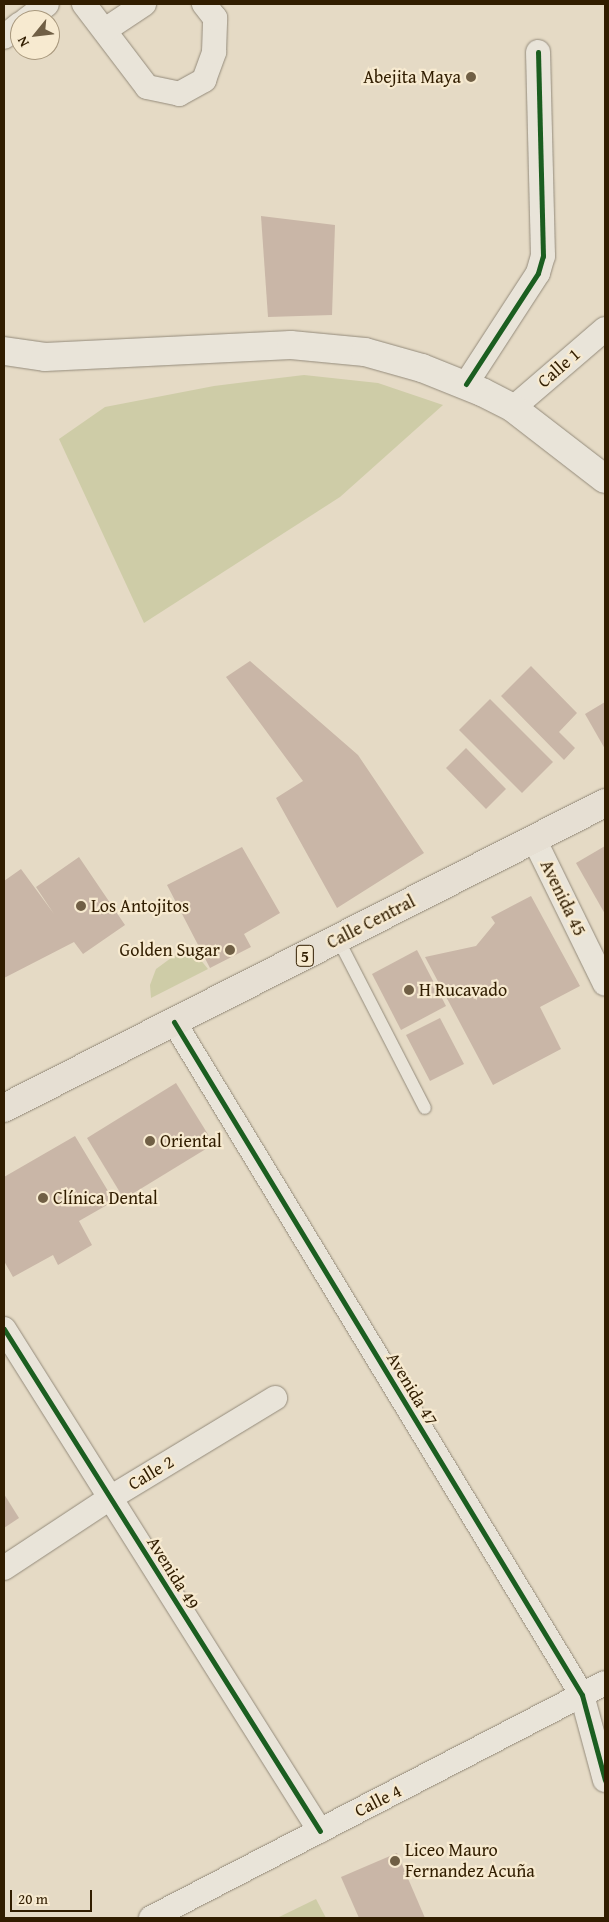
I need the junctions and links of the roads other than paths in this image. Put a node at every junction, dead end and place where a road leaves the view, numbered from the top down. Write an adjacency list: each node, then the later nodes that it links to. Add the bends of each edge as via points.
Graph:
1 (84, 4): 4 (street)
2 (144, 4): 4 (street)
3 (204, 4): 4 (street, via 214,18 214,52 204,80 179,94 148,87)
4 (105, 30)
5 (538, 52): 8 (street, via 544,256 538,273)
6 (605, 329): 9 (street, Calle 1)
7 (4, 351): 8 (main road, via 45,357 291,344 365,352)
8 (466, 384): 9 (main road)
9 (513, 408): 10 (main road)
10 (605, 479)
11 (605, 803): 12 (main road, Calle Central / 5)
12 (534, 840): 13 (main road, Calle Central / 5); 14 (street, Avenida 45)
13 (338, 939): 15 (main road, Calle Central / 5); 17 (lane)
14 (605, 984)
15 (174, 1022): 16 (main road, Calle Central / 5); 23 (street, Avenida 47)
16 (4, 1108)
17 (425, 1108)
18 (4, 1329): 20 (street, Avenida 49)
19 (275, 1398): 20 (street, Calle 2)
20 (110, 1498): 21 (street, Calle 2); 25 (street, Avenida 49)
21 (4, 1568)
22 (605, 1683): 23 (street, Calle 4)
23 (582, 1695): 24 (street, Avenida 47); 25 (street, Calle 4)
24 (605, 1780)
25 (320, 1831): 26 (street, Calle 4)
26 (151, 1918)

